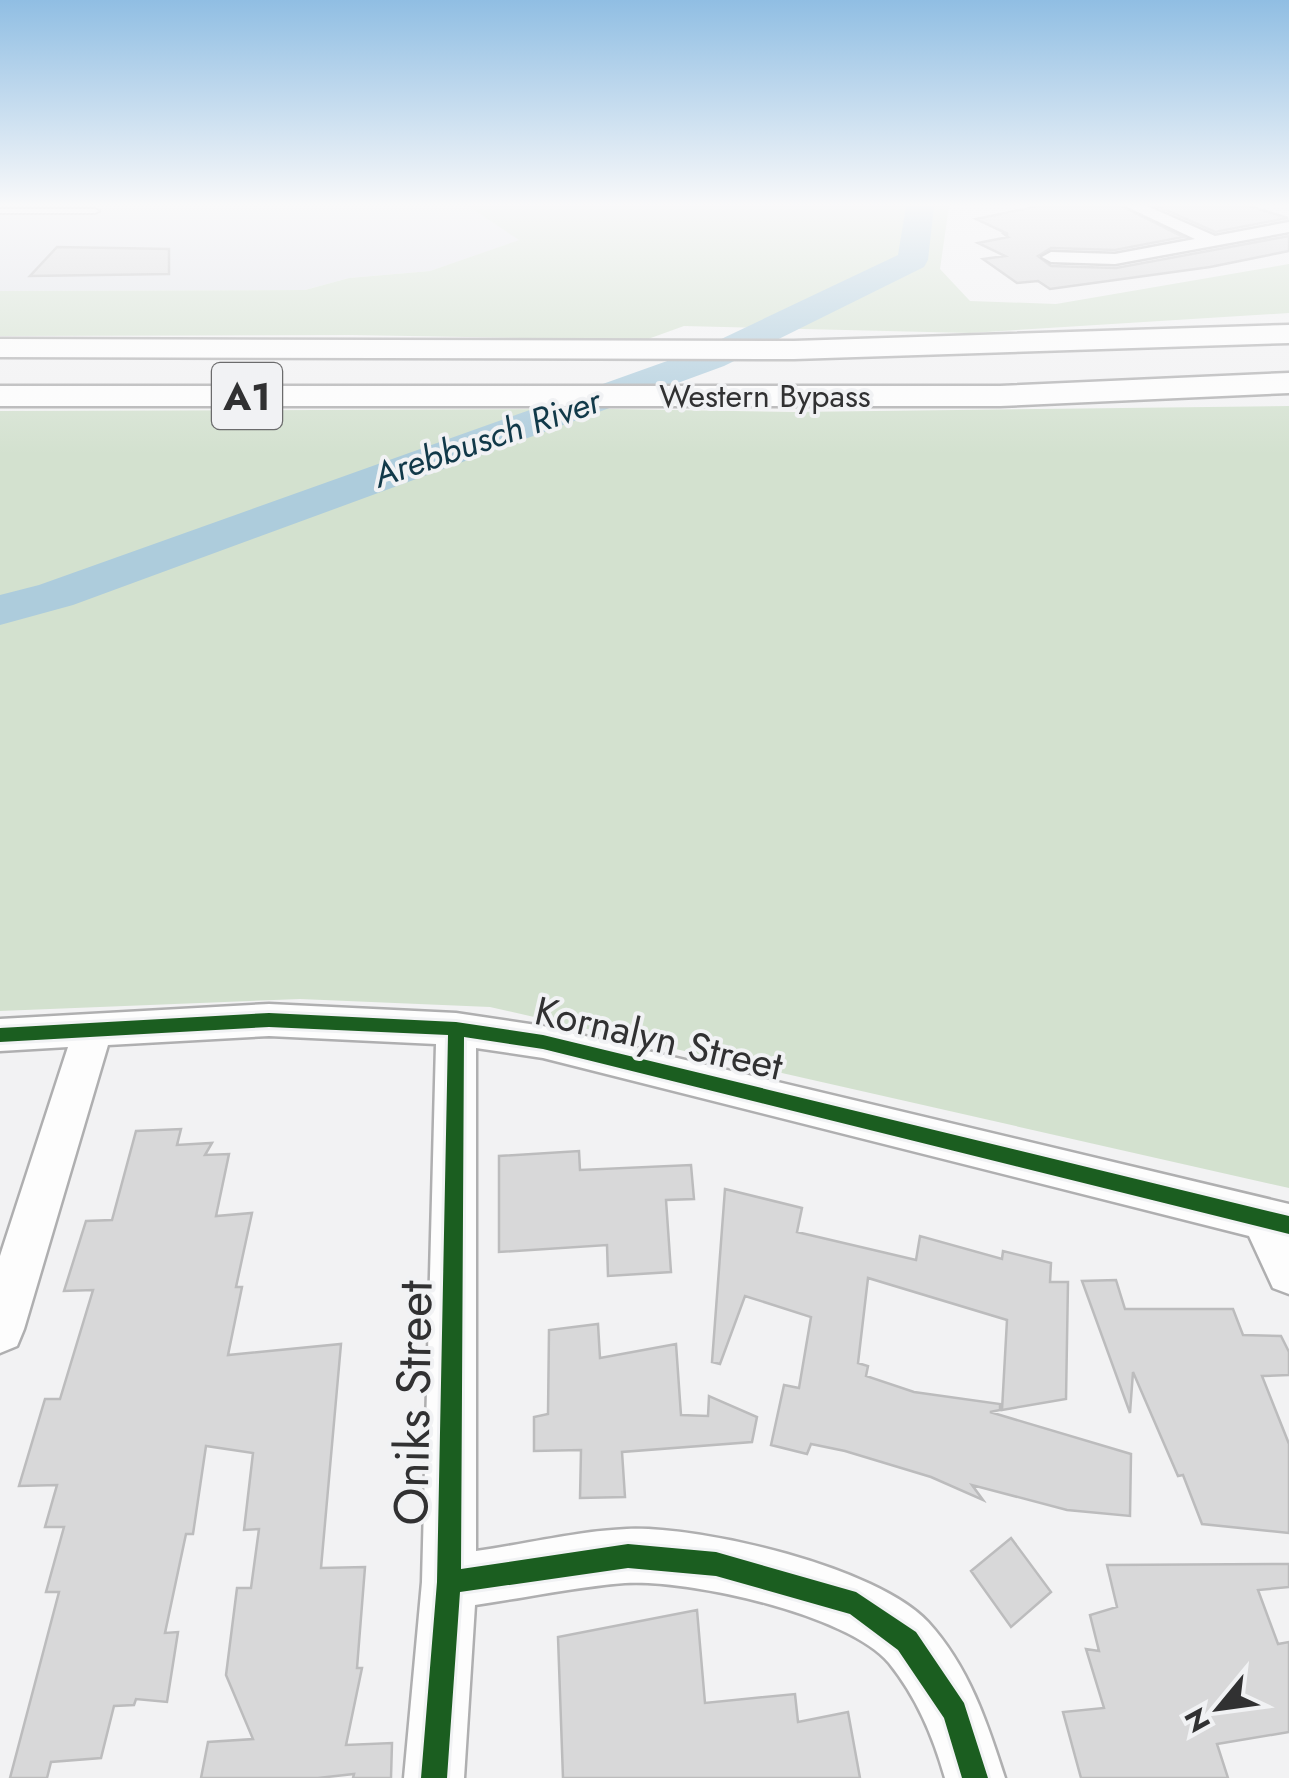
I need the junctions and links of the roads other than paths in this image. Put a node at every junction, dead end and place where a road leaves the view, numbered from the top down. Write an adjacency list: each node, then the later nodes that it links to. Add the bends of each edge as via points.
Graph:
1 (1289, 324): 3 (highway)
2 (1289, 334): 3 (highway, Western Bypass / A1)
3 (958, 344): 4 (highway, Western Bypass / A1, via 794,350)
4 (0, 348)
5 (1289, 386): 6 (highway, Western Bypass / A1, via 1000,396)
6 (0, 396)
7 (456, 1029): 8 (street, Kornalyn Street, via 269,1020); 10 (street, Kornalyn Street, via 543,1042); 13 (street, Oniks Street)
8 (93, 1030): 9 (street, Kornalyn Street); 12 (street)
9 (0, 1035)
10 (1276, 1222): 11 (street)
11 (1289, 1272)
12 (0, 1329)
13 (449, 1582): 14 (street, Oniks Street); 15 (street, via 628,1556 716,1564 856,1604 908,1640 954,1712)
14 (434, 1778)
15 (974, 1778)

